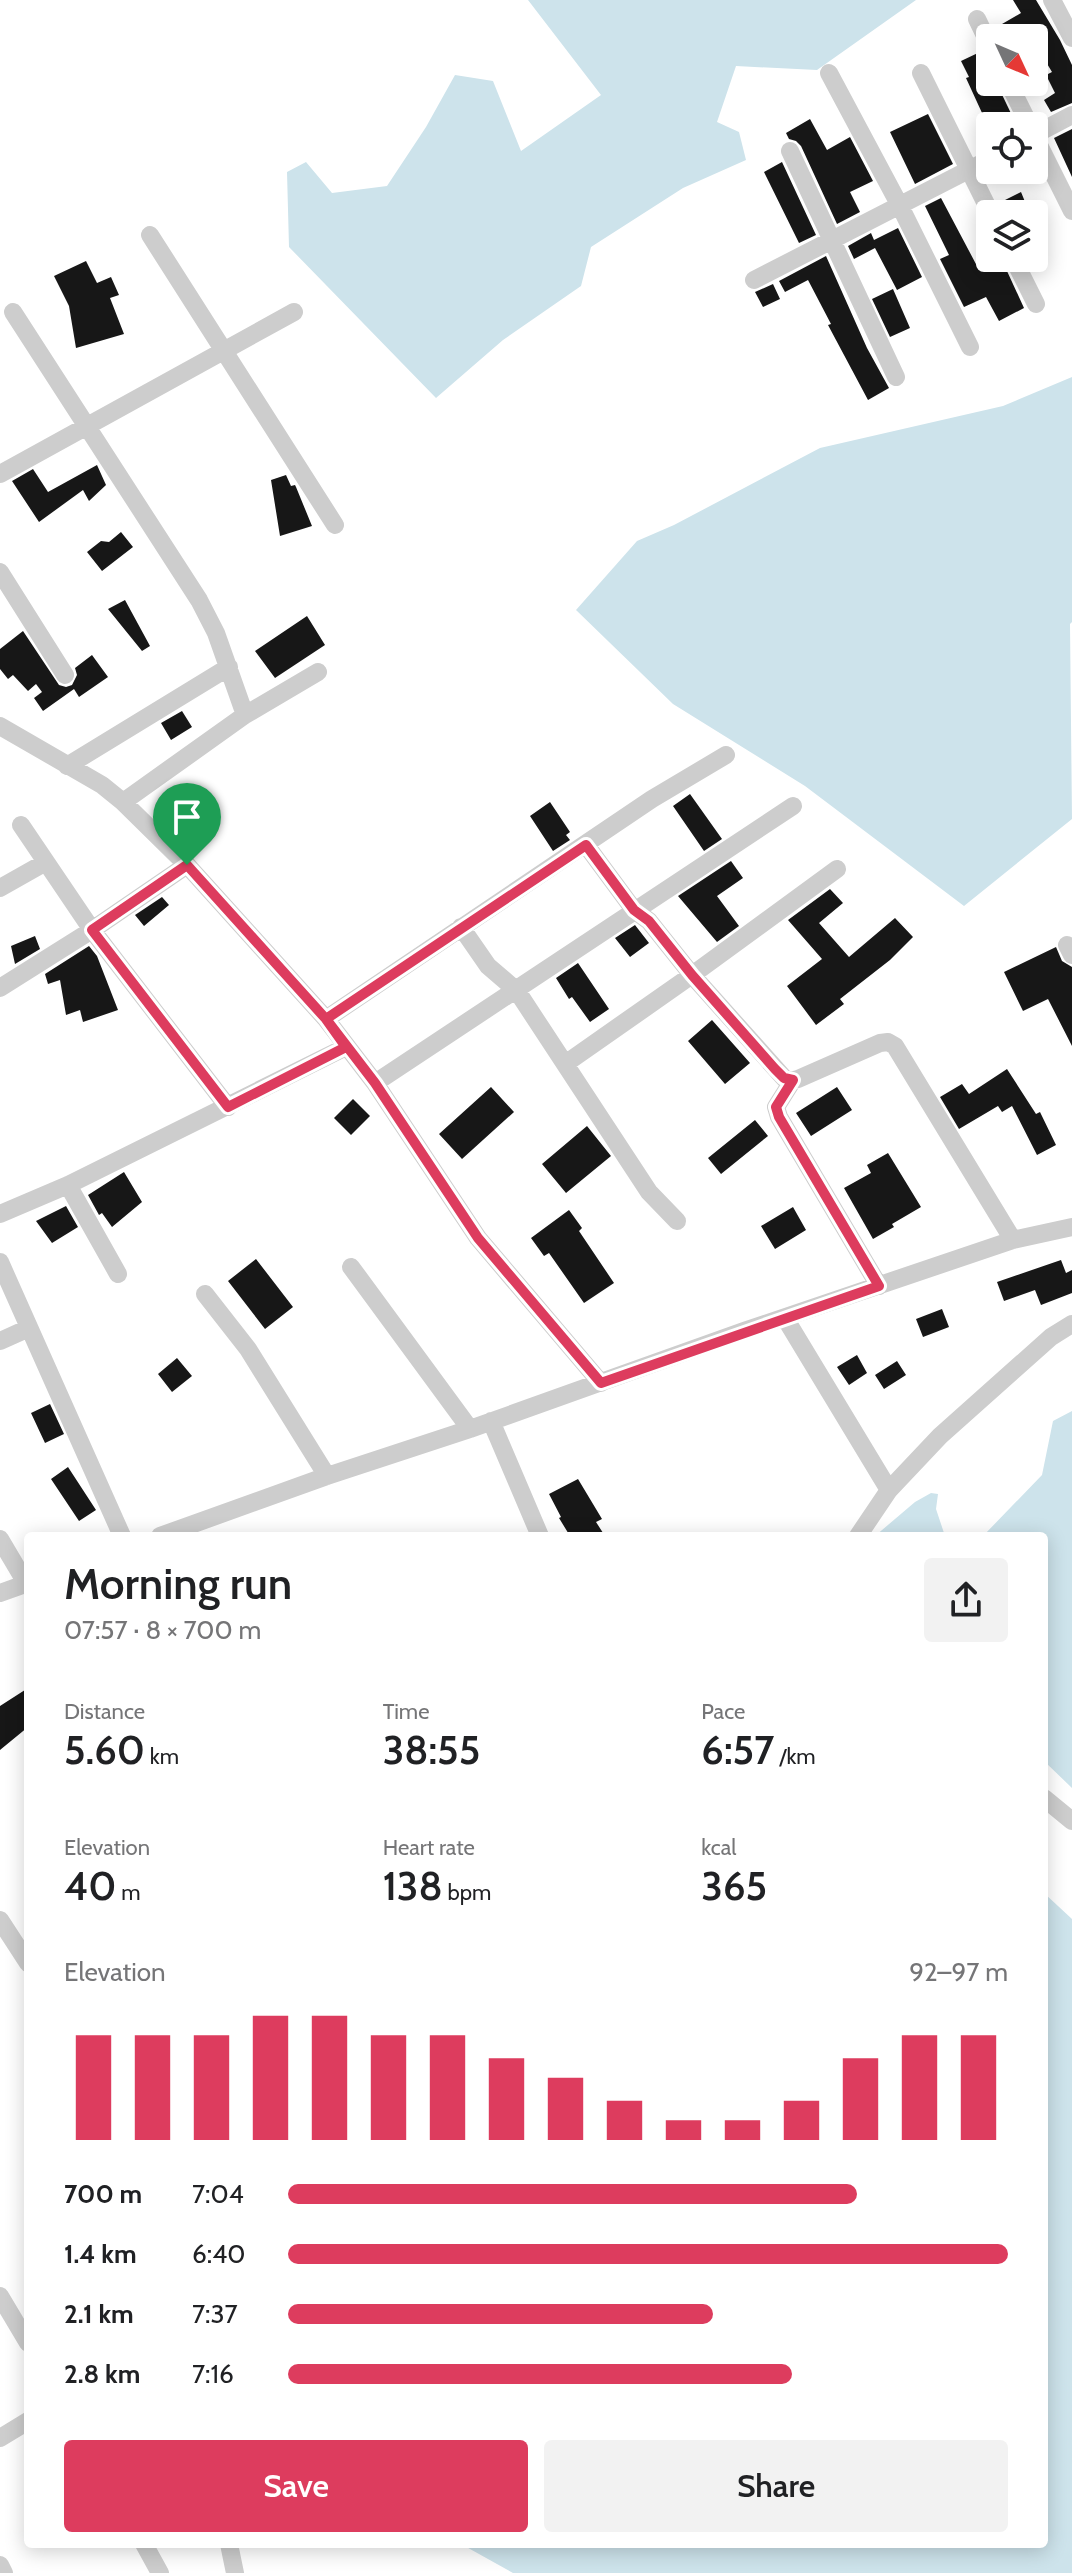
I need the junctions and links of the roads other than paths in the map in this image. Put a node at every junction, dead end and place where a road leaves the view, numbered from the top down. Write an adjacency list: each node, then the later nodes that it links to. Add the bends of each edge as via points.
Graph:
1 (1052, 0): 4 (street)
2 (977, 19): 3 (street)
3 (979, 24)
4 (1072, 38)
5 (829, 73): 14 (street)
6 (921, 73): 12 (street)
7 (1072, 115): 8 (street)
8 (1048, 128)
9 (790, 151): 17 (street)
10 (1048, 163): 15 (street)
11 (976, 166): 12 (street)
12 (969, 170): 13 (street); 14 (street)
13 (984, 200)
14 (900, 206): 17 (street); 23 (street)
15 (1072, 211)
16 (150, 235): 24 (street)
17 (832, 240): 19 (street); 25 (street)
18 (1020, 272): 20 (street)
19 (754, 280)
20 (1036, 304)
21 (13, 312): 26 (street)
22 (294, 312): 24 (street)
23 (970, 347)
24 (224, 352): 26 (street); 28 (street)
25 (896, 377)
26 (87, 428): 27 (street); 30 (street, via 199,600)
27 (0, 474)
28 (335, 525)
29 (0, 572): 32 (street)
30 (229, 667): 33 (street); 36 (street)
31 (318, 672): 33 (street)
32 (65, 675)
33 (245, 715): 37 (street)
34 (0, 726): 36 (street)
35 (726, 755): 40 (street)
36 (67, 766): 37 (street)
37 (123, 802): 42 (street)
38 (793, 806): 45 (street)
39 (21, 825): 41 (street)
40 (586, 845): 45 (street); 46 (street)
41 (46, 862): 44 (street); 47 (street)
42 (187, 865): 47 (street); 51 (street)
43 (837, 869): 48 (street)
44 (0, 888)
45 (634, 910): 48 (street); 50 (street)
46 (461, 927): 50 (street, via 488,966); 51 (street)
47 (92, 930): 49 (street); 56 (street)
48 (692, 975): 53 (street); 54 (street, via 775,1069)
49 (0, 988)
50 (517, 991): 53 (street); 55 (street)
51 (326, 1019): 52 (street)
52 (346, 1047): 55 (street); 56 (street)
53 (565, 1064): 59 (street, via 649,1192)
54 (793, 1080): 61 (street, via 880,1043 895,1046); 65 (street, via 776,1107 779,1117)
55 (375, 1083): 71 (street, via 478,1238)
56 (228, 1107): 57 (street)
57 (68, 1185): 58 (street); 64 (street)
58 (0, 1214)
59 (677, 1221)
60 (1072, 1227): 61 (street)
61 (1013, 1240): 65 (street)
62 (0, 1262): 69 (street)
63 (351, 1267): 73 (street)
64 (118, 1274)
65 (879, 1286): 67 (street)
66 (205, 1294): 74 (street, via 248,1349)
67 (785, 1318): 71 (street); 75 (street)
68 (1072, 1324): 75 (street, via 940,1436)
69 (29, 1328): 70 (street); 76 (street)
70 (0, 1341)
71 (601, 1383): 72 (street)
72 (491, 1421): 73 (street); 78 (street)
73 (470, 1429): 74 (street)
74 (327, 1476): 77 (street)
75 (889, 1490): 79 (street)
76 (120, 1532)
77 (171, 1532)
78 (538, 1532)
79 (861, 1532)
80 (0, 1539): 81 (street)
81 (24, 1578)
82 (24, 1584): 83 (street)
83 (0, 1593)
84 (1048, 1801): 85 (street)
85 (1072, 1821)
86 (0, 1920): 87 (street)
87 (24, 1957)
88 (0, 2296): 89 (street)
89 (24, 2336)
90 (24, 2423): 91 (street)
91 (0, 2438)
92 (146, 2548): 96 (street)
93 (230, 2548): 97 (street)
94 (0, 2565): 95 (street)
95 (4, 2573)
96 (160, 2573)
97 (235, 2573)

